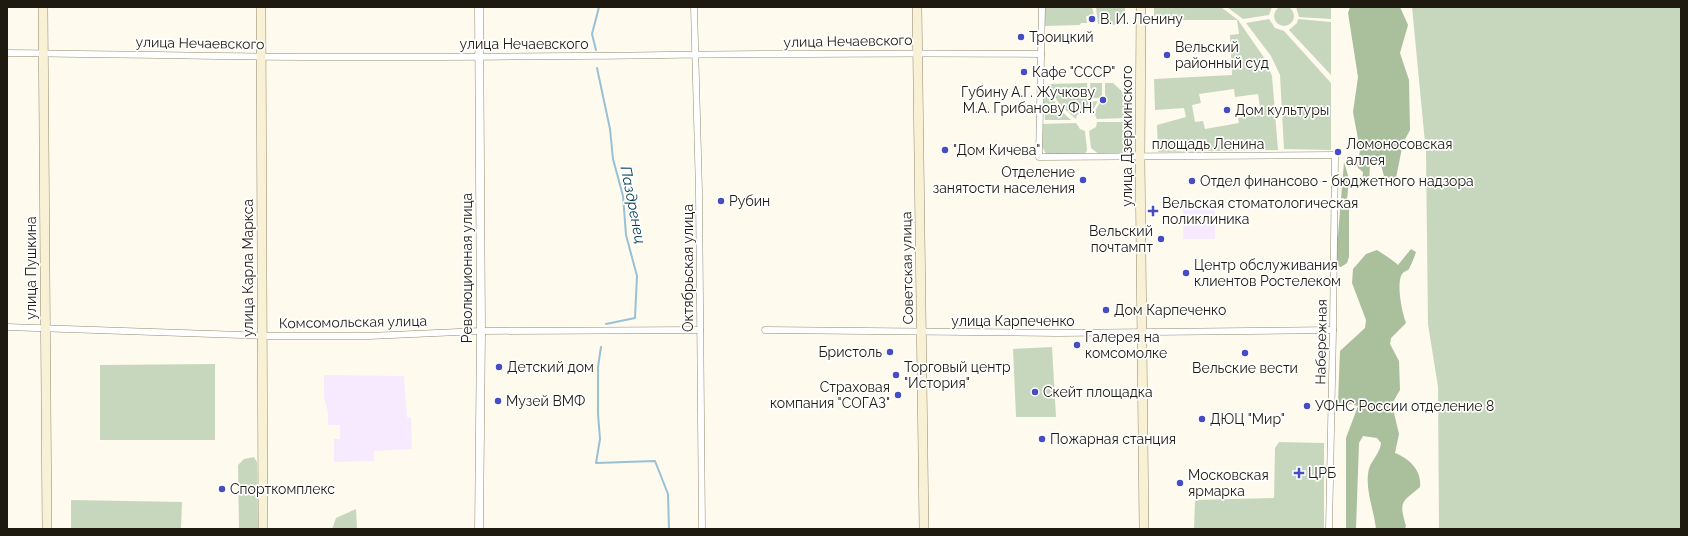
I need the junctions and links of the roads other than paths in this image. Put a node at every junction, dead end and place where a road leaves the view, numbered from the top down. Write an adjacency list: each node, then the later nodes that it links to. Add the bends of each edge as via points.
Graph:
1 (43, 7): 10 (main road, улица Пушкина)
2 (261, 7): 12 (main road, улица Карла Маркса)
3 (479, 7): 13 (street, Революционная улица)
4 (694, 7): 14 (street, Октябрьская улица)
5 (917, 7): 8 (main road, Советская улица)
6 (1042, 7): 11 (street, площадь Ленина)
7 (1141, 7): 16 (main road, улица Дзержинского)
8 (918, 52): 11 (street, улица Нечаевского); 14 (street, улица Нечаевского); 24 (main road, Советская улица)
9 (7, 53): 10 (street, улица Нечаевского)
10 (44, 53): 12 (street, улица Нечаевского); 18 (main road, улица Пушкина)
11 (1041, 54): 16 (street, площадь Ленина, via 1039,157)
12 (262, 56): 13 (street, улица Нечаевского); 25 (main road, улица Карла Маркса)
13 (480, 56): 14 (street, улица Нечаевского); 22 (street, Революционная улица)
14 (695, 56): 19 (street, Октябрьская улица)
15 (1335, 155): 16 (street, площадь Ленина); 21 (street, Набережная)
16 (1140, 157): 23 (main road, улица Дзержинского)
17 (7, 327): 18 (street, Комсомольская улица)
18 (45, 329): 25 (street, Комсомольская улица); 26 (main road, улица Пушкина)
19 (700, 330): 22 (street, Комсомольская улица); 29 (street, Октябрьская улица)
20 (765, 330): 24 (street, улица Карпеченко)
21 (1333, 330): 23 (street, улица Карпеченко); 32 (street, Набережная)
22 (481, 331): 25 (street, Комсомольская улица, via 369,336); 28 (street, Революционная улица)
23 (1142, 332): 24 (street, улица Карпеченко); 31 (main road, улица Дзержинского)
24 (922, 333): 30 (main road, Советская улица)
25 (261, 336): 27 (main road, улица Карла Маркса)
26 (47, 529)
27 (263, 529)
28 (479, 529)
29 (702, 529)
30 (924, 529)
31 (1144, 529)
32 (1329, 529)

